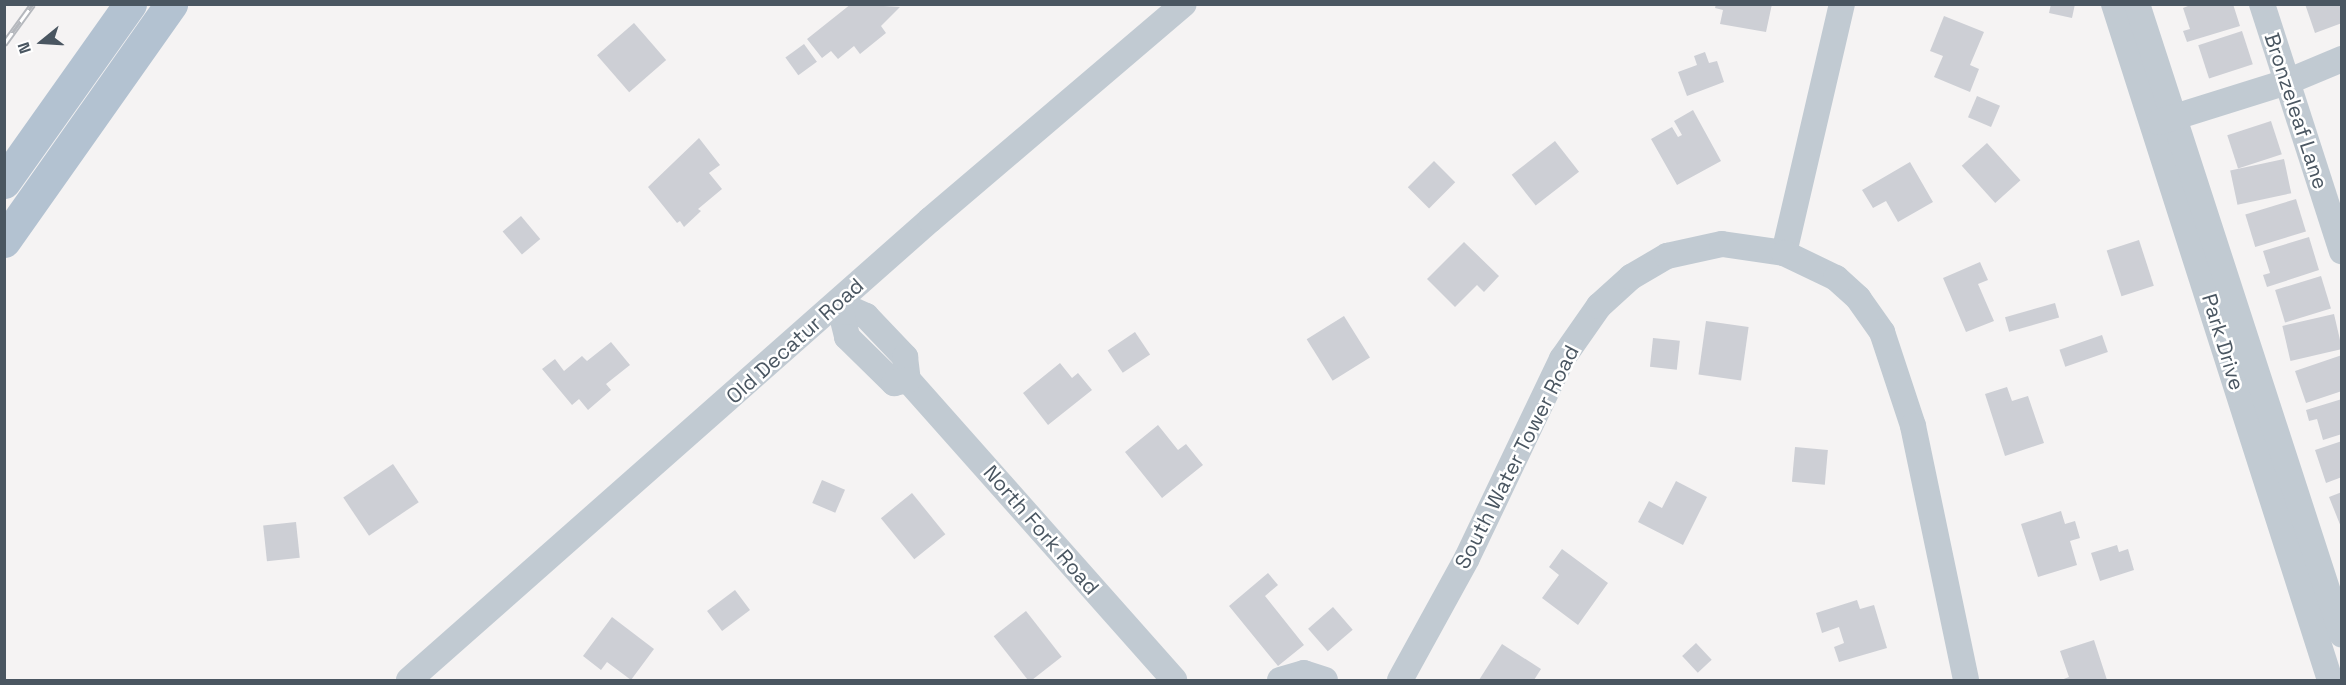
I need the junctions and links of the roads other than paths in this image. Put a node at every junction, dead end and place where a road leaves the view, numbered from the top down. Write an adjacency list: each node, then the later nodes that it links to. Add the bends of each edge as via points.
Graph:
1 (130, 4): 11 (main road)
2 (171, 4): 12 (main road)
3 (1184, 4): 15 (street, Old Decatur Road, via 930,220)
4 (1842, 4): 14 (street)
5 (2115, 4): 10 (street, Park Drive)
6 (2137, 4): 10 (street, Park Drive)
7 (2262, 4): 9 (street, Bronzeleaf Lane)
8 (2342, 59): 9 (street)
9 (2287, 82): 10 (street); 13 (street, Bronzeleaf Lane)
10 (2163, 120): 16 (street, Park Drive); 23 (street, Park Drive)
11 (4, 182)
12 (4, 241)
13 (2342, 251)
14 (1784, 253): 21 (street, South Water Tower Road, via 1722,244 1667,256 1631,277 1599,306 1562,359 1467,558); 22 (street, South Water Tower Road, via 1836,278 1858,298 1882,333 1913,426)
15 (839, 304): 17 (street, Old Decatur Road); 18 (street, North Fork Road, via 866,316 905,357 908,380)
16 (2342, 635)
17 (409, 681)
18 (1174, 681)
19 (1280, 681): 20 (street, via 1304,673)
20 (1325, 681)
21 (1400, 681)
22 (1966, 681)
23 (2330, 681)

